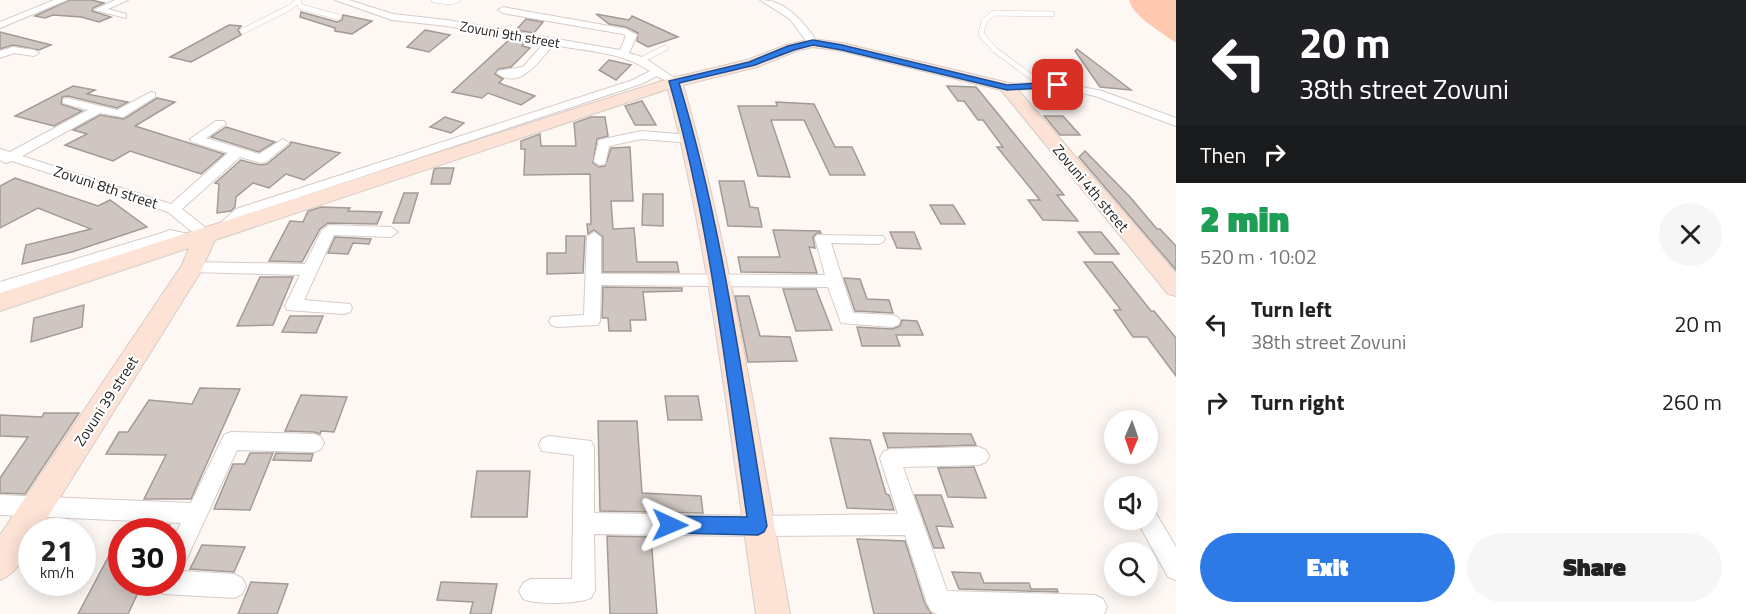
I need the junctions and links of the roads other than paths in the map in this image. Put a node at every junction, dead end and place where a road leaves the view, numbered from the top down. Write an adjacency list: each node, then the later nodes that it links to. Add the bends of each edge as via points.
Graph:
1 (62, 0): 13 (street)
2 (123, 0): 10 (street, via 99,10)
3 (434, 0): 4 (lane)
4 (457, 0)
5 (765, 0): 16 (street, via 794,17)
6 (298, 1): 11 (lane, via 301,7); 14 (lane)
7 (348, 1): 15 (street, Zovuni 9th street, via 392,16)
8 (503, 10): 12 (street)
9 (1052, 14): 24 (lane, via 994,12 984,21 981,34 995,50)
10 (123, 16)
11 (338, 17)
12 (563, 20): 15 (street); 19 (street, via 632,35)
13 (0, 25)
14 (243, 31)
15 (547, 41): 19 (street, Zovuni 9th street); 22 (street, via 538,60 522,73)
16 (813, 43): 23 (street, via 752,64); 25 (street)
17 (666, 48): 21 (lane)
18 (34, 53): 20 (street, via 13,50)
19 (624, 54): 21 (street, Zovuni 9th street)
20 (0, 55)
21 (641, 60): 23 (street, Zovuni 9th street)
22 (502, 73)
23 (666, 76): 31 (street); 38 (street)
24 (1041, 84): 25 (street); 29 (street, via 1098,93)
25 (1007, 87): 47 (street, Zovuni 4th street)
26 (151, 95): 28 (street, via 119,114)
27 (67, 101): 28 (street)
28 (98, 109): 34 (street)
29 (1176, 122)
30 (220, 124): 33 (street, via 196,140)
31 (691, 139): 35 (street, via 641,135 603,143); 44 (street)
32 (283, 143): 33 (street, via 261,159)
33 (237, 152): 36 (street)
34 (4, 157): 36 (street, Zovuni 8th street)
35 (600, 161)
36 (173, 209): 38 (street, Zovuni 8th street)
37 (391, 232): 42 (street, via 329,230)
38 (206, 234): 41 (street, Zovuni 39 street); 46 (street, via 170,235); 48 (street)
39 (594, 237): 43 (street)
40 (878, 239): 45 (street, via 822,238)
41 (192, 267): 42 (street); 56 (street, Zovuni 39 street)
42 (310, 270): 49 (street, via 293,306)
43 (592, 279): 44 (street); 50 (street, via 592,321)
44 (719, 279): 45 (street); 60 (street)
45 (834, 281): 51 (street, via 846,319)
46 (0, 288)
47 (1176, 288)
48 (0, 302)
49 (344, 308)
50 (557, 321)
51 (892, 321)
52 (314, 443): 57 (street, via 231,441)
53 (549, 445): 58 (street, via 584,447)
54 (979, 456): 59 (street, via 890,458)
55 (0, 506): 56 (street)
56 (37, 507): 57 (street); 63 (street, Zovuni 39 street)
57 (197, 513): 62 (street)
58 (583, 523): 60 (street); 67 (street, via 583,590)
59 (912, 524): 60 (street); 68 (street, via 939,603)
60 (758, 526): 69 (street)
61 (1153, 530): 64 (street)
62 (186, 536)
63 (0, 564)
64 (1176, 569)
65 (186, 583): 66 (street)
66 (234, 586)
67 (531, 591)
68 (1095, 607)
69 (773, 614)

